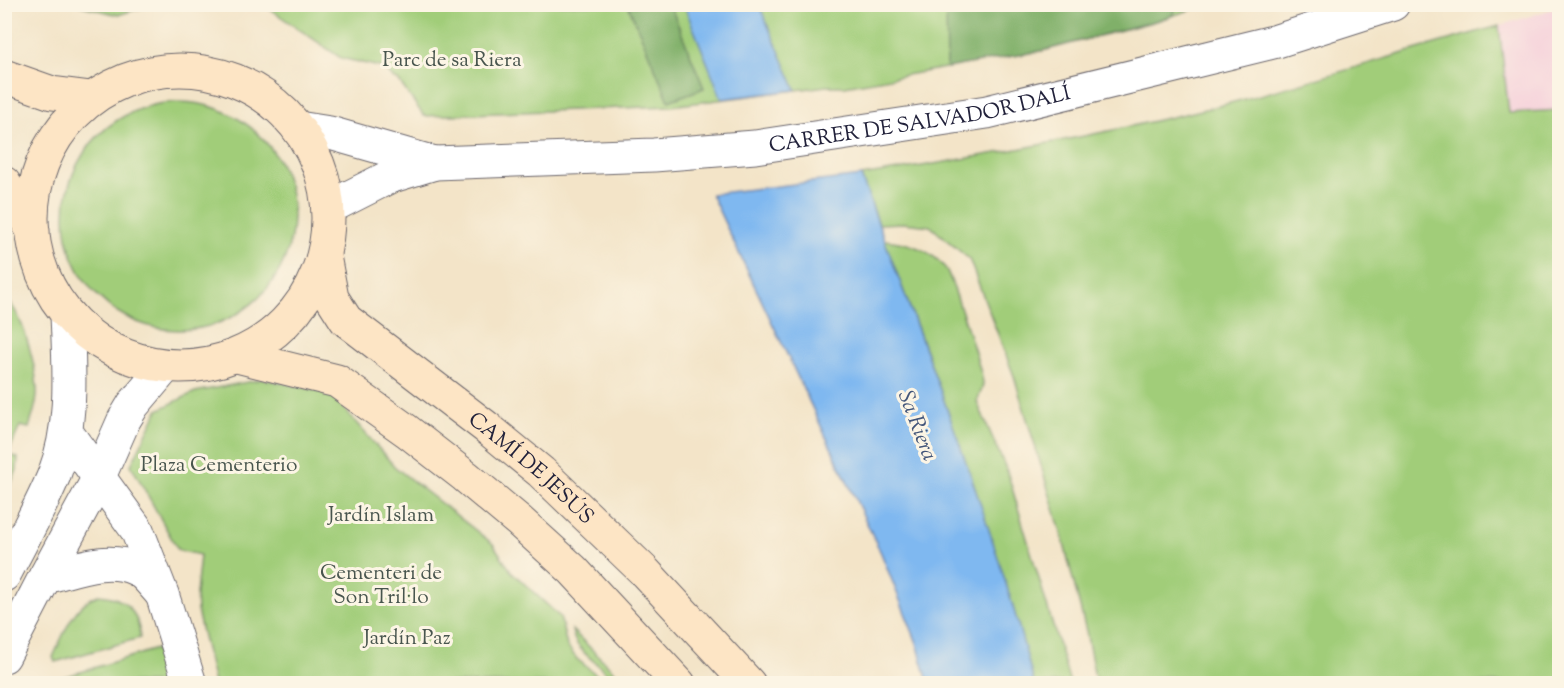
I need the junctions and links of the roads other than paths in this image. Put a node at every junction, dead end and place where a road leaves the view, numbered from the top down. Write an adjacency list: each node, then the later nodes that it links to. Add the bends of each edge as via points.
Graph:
1 (1393, 4): 5 (street, CARRER DE SALVADOR DALÍ, via 1277,41 987,112 756,147)
2 (4, 76): 3 (main road, via 52,93)
3 (91, 98): 4 (main road, via 131,78 176,69 200,71 244,87 283,111); 8 (main road, via 51,143 40,171)
4 (298, 128): 5 (street, CARRER DE SALVADOR DALÍ, via 330,133); 7 (main road, via 318,166)
5 (435, 163): 7 (street, CARRER DE SALVADOR DALÍ, via 389,177)
6 (4, 183): 8 (main road)
7 (328, 208): 9 (main road)
8 (33, 231): 10 (main road, via 43,274)
9 (324, 256): 11 (main road, via 309,291 289,321); 21 (main road, CAMÍ DE JESÚS, via 332,298 346,320 542,472 644,570)
10 (66, 314): 12 (main road, via 124,357); 13 (street, via 70,382)
11 (237, 356): 12 (main road, via 206,364); 20 (main road, via 338,381 407,432 465,476 573,570)
12 (165, 367): 14 (street, via 124,420)
13 (66, 432): 14 (street); 15 (street, via 54,475)
14 (98, 479): 16 (street); 17 (street, via 136,530)
15 (4, 574)
16 (45, 577): 17 (street, via 96,564 119,564 138,569); 18 (street)
17 (162, 594): 19 (street)
18 (4, 656)
19 (190, 684)
20 (679, 684)
21 (749, 684)

